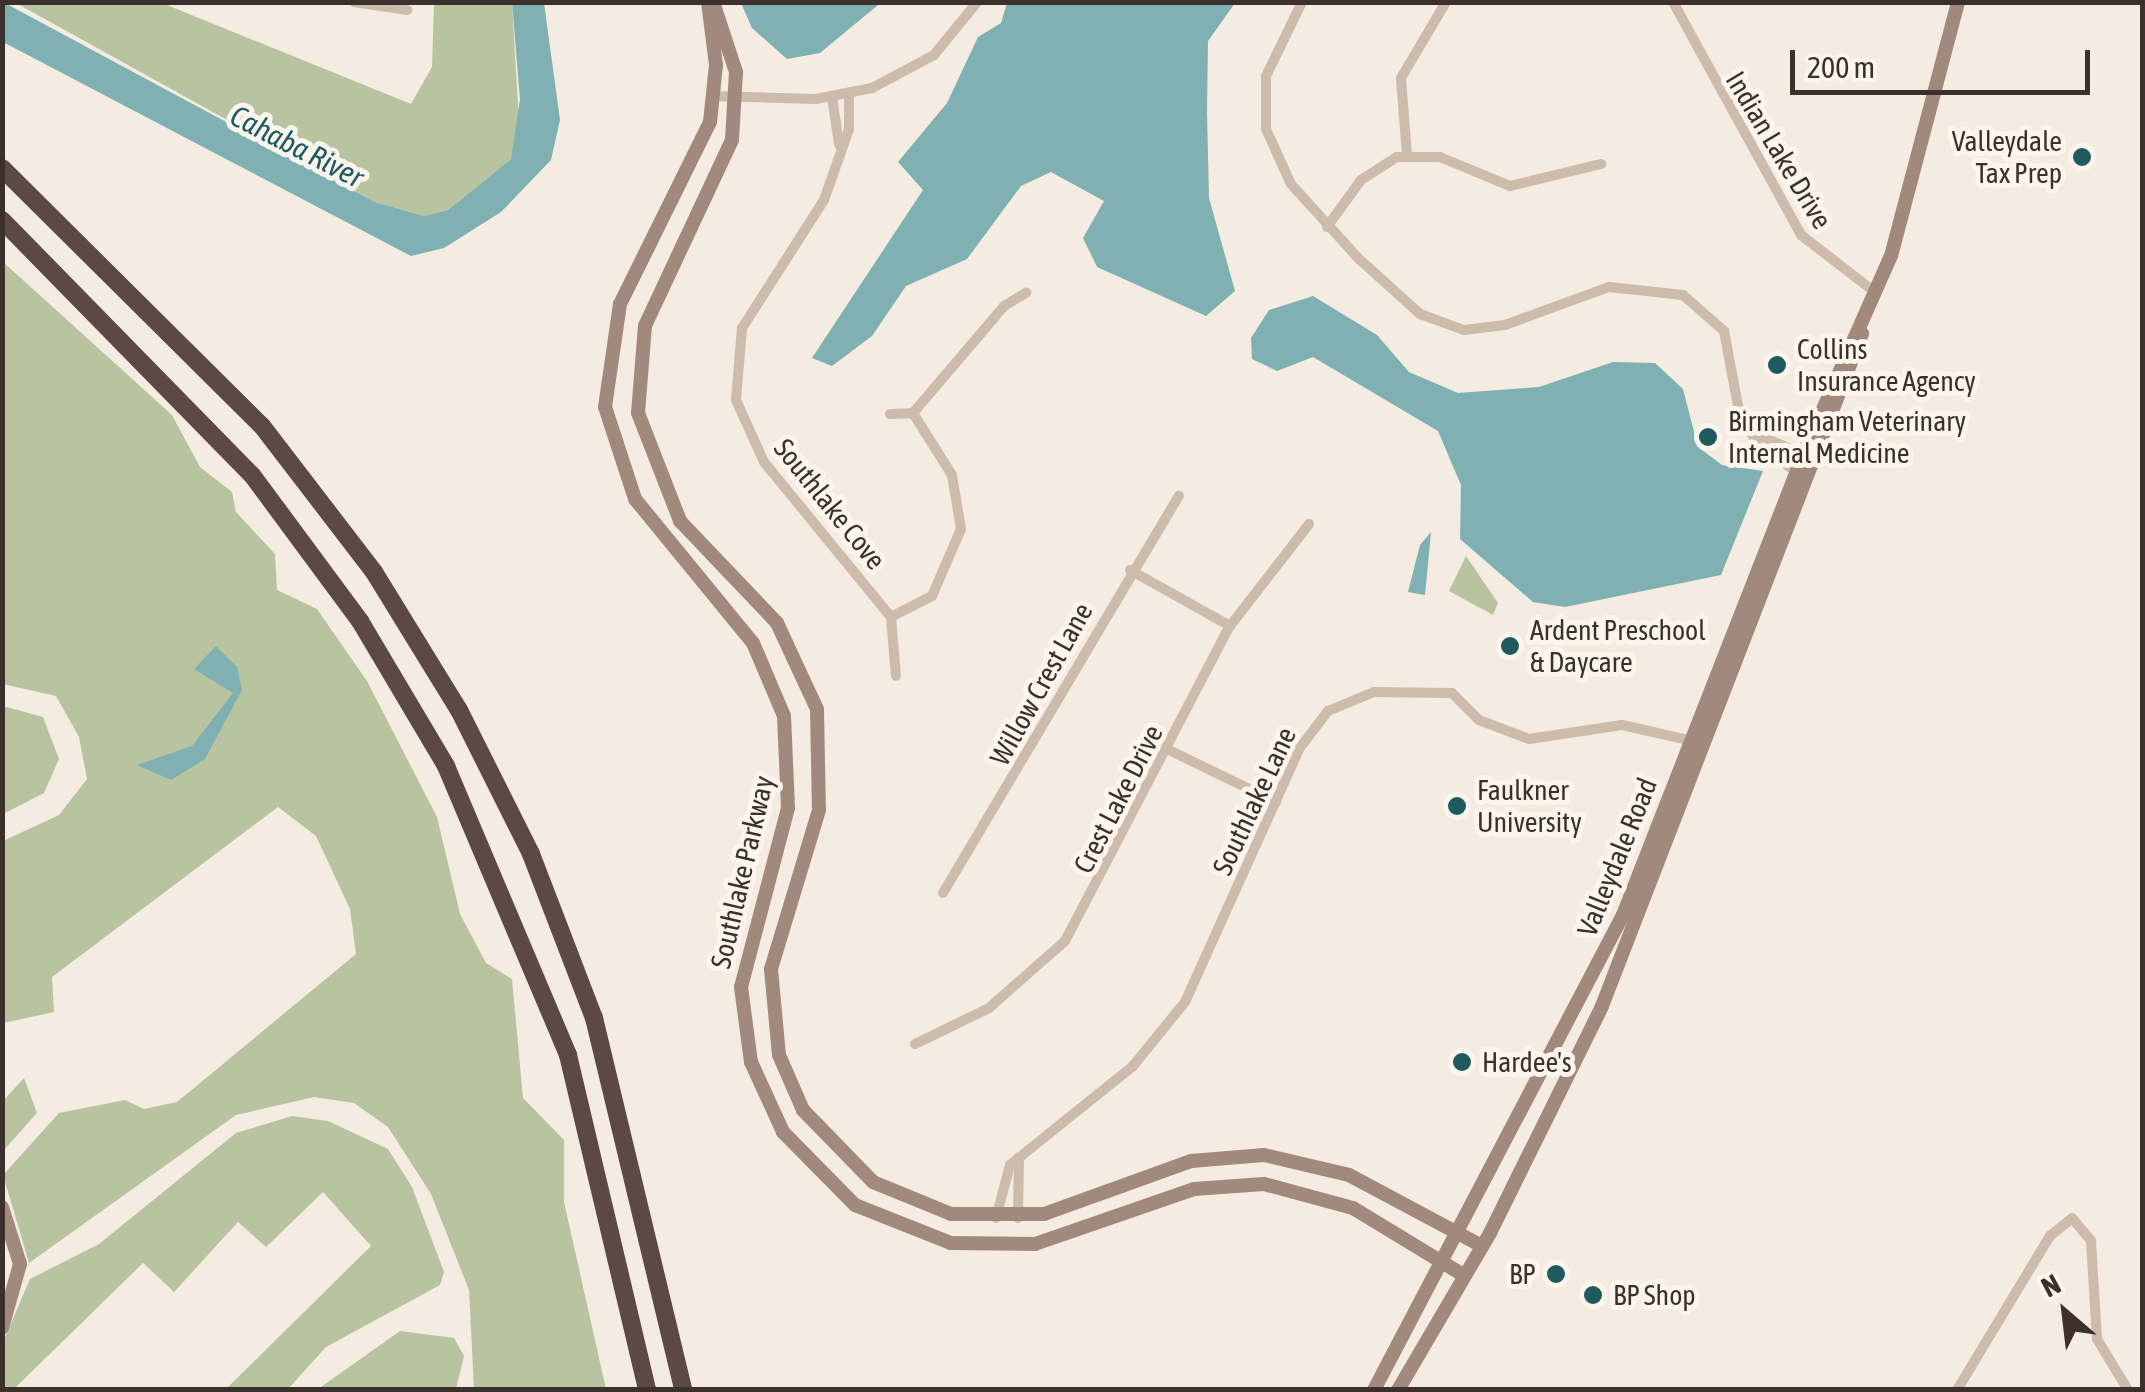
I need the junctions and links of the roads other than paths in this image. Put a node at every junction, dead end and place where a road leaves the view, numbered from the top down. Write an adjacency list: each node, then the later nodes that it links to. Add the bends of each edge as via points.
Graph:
1 (354, 2): 8 (street)
2 (710, 2): 10 (street, Southlake Parkway); 11 (street, Southlake Parkway, via 732,53)
3 (977, 2): 9 (street, via 916,69)
4 (1302, 2): 18 (street, via 1271,61 1264,113 1278,163)
5 (1446, 2): 14 (street, via 1403,70)
6 (1673, 2): 20 (street, Indian Lake Drive, via 1802,236)
7 (1958, 2): 20 (street, Valleydale Road)
8 (407, 10)
9 (849, 94): 12 (street); 13 (street, Southlake Cove)
10 (714, 96): 11 (street); 44 (street, Southlake Parkway, via 703,143 620,304 605,406 635,498 753,643 784,716 788,808 743,961 750,1062 783,1132 841,1195 920,1236)
11 (734, 96): 12 (street); 41 (street, Southlake Parkway, via 726,166 656,298 637,394 666,496 777,623 820,723 819,810 771,969 779,1056 814,1127 858,1172 928,1208)
12 (832, 97): 13 (street, Southlake Cove)
13 (840, 145): 31 (street, Southlake Cove, via 820,210 748,312 736,400 764,462)
14 (1407, 155): 15 (street, via 1440,157 1510,186); 18 (street, via 1370,172)
15 (1601, 164)
16 (2, 168): 49 (highway, via 262,426 374,572 460,710 531,854 599,1036)
17 (2, 220): 48 (highway, via 252,475 360,621 446,766 568,1055)
18 (1327, 227): 24 (street, via 1420,314 1464,330 1506,325 1615,286 1683,295 1724,331)
19 (1026, 293): 22 (street, via 1004,306)
20 (1876, 294): 21 (street, Valleydale Road)
21 (1864, 324): 25 (street, Valleydale Road); 26 (street, Valleydale Road)
22 (912, 413): 23 (street); 31 (street, via 952,475 961,529 932,596)
23 (890, 414)
24 (1750, 431): 25 (street); 27 (street, via 1766,458)
25 (1804, 452): 26 (street); 27 (street, Valleydale Road)
26 (1812, 468): 27 (street); 34 (street, Valleydale Road)
27 (1794, 476): 34 (street, Valleydale Road)
28 (1179, 496): 30 (street, Willow Crest Lane)
29 (1309, 524): 32 (street, Crest Lake Drive)
30 (1130, 570): 32 (street); 37 (street, Willow Crest Lane)
31 (891, 618): 33 (street)
32 (1230, 626): 35 (street, Crest Lake Drive)
33 (896, 676)
34 (1697, 742): 36 (street, Southlake Lane, via 1622,725 1546,742 1479,720 1452,693 1374,692 1312,728); 42 (street, Valleydale Road, via 1592,984); 43 (street, Valleydale Road, via 1602,1006)
35 (1171, 751): 36 (street); 38 (street, Crest Lake Drive, via 1050,958 989,1008)
36 (1276, 802): 39 (street, Southlake Lane, via 1170,1025 1115,1082)
37 (944, 894)
38 (915, 1044)
39 (1019, 1156): 41 (street); 41 (street, Southlake Lane, via 998,1186)
40 (2, 1207): 47 (street, via 20,1264)
41 (1006, 1218): 42 (street, Southlake Parkway, via 1191,1161 1264,1155 1329,1168); 44 (street)
42 (1459, 1234): 43 (street, Southlake Parkway); 45 (street, Valleydale Road)
43 (1482, 1246): 46 (street, Valleydale Road)
44 (1008, 1247): 45 (street, Southlake Parkway, via 1074,1235 1194,1189 1264,1184 1338,1201)
45 (1444, 1260): 46 (street, Southlake Parkway); 50 (street, Valleydale Road)
46 (1463, 1275): 51 (street, Valleydale Road)
47 (2, 1328)
48 (647, 1390)
49 (682, 1390)
50 (1374, 1390)
51 (1398, 1390)
52 (1957, 1390): 53 (street, via 2050,1236 2072,1218 2091,1241 2097,1339)
53 (2128, 1390)

